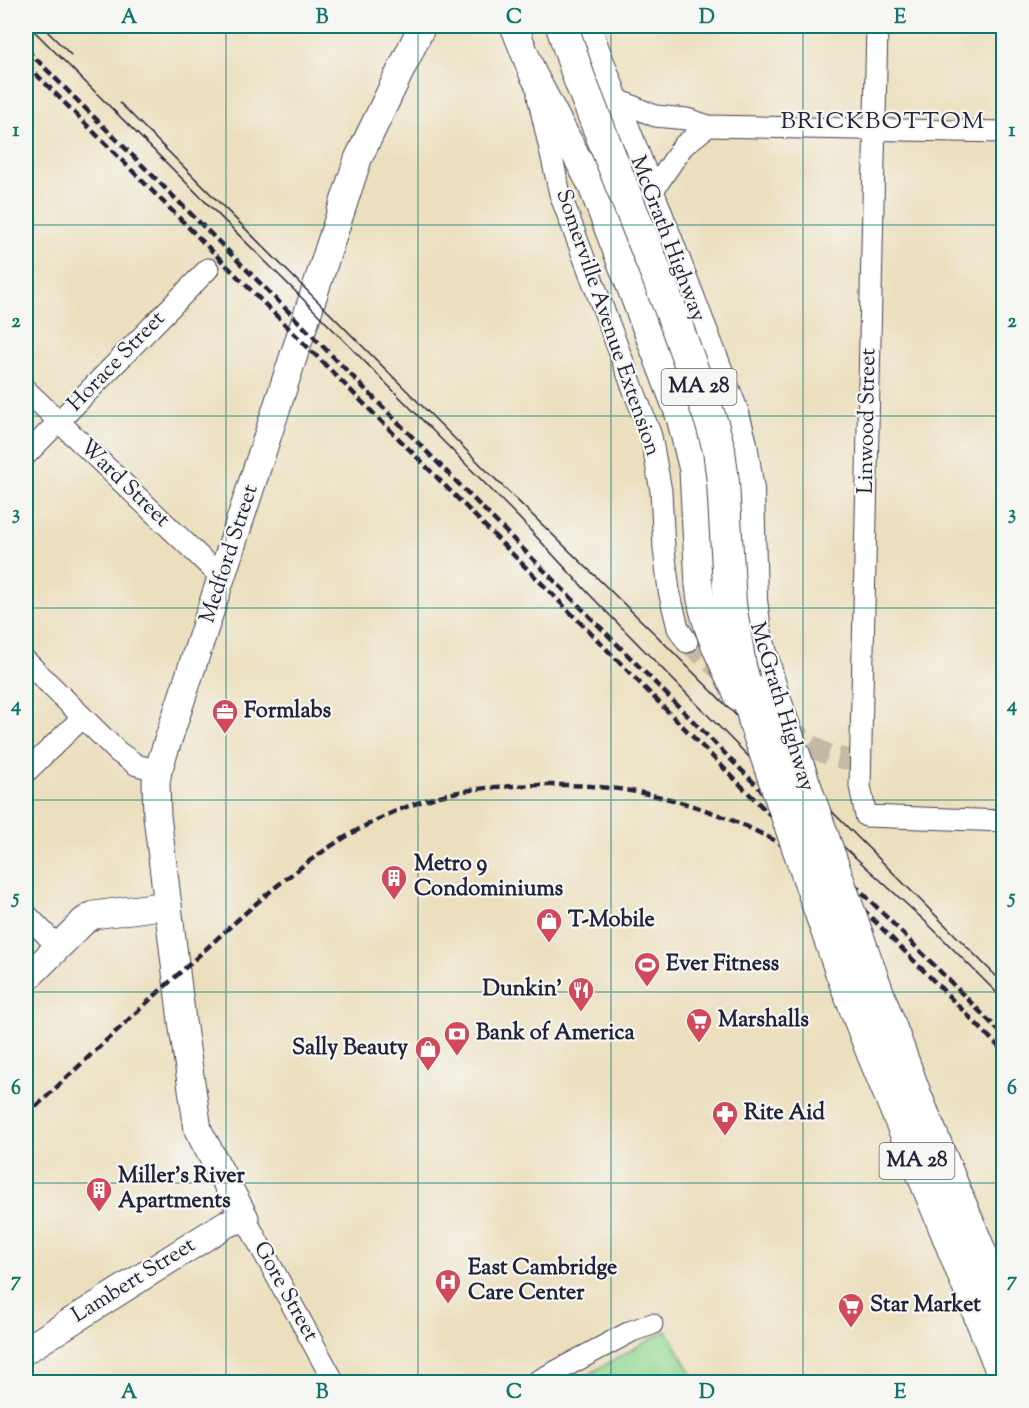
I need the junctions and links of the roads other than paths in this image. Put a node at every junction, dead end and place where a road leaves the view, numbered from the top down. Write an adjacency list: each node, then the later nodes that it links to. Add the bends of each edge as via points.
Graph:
1 (514, 26): 6 (main road, McGrath Highway)
2 (562, 26): 20 (highway, McGrath Highway / MA 28, bridge, via 712,424 724,489 733,635)
3 (584, 26): 7 (highway, McGrath Highway / MA 28)
4 (877, 26): 9 (street, Linwood Street)
5 (426, 28): 16 (main road, Medford Street, via 358,159)
6 (533, 74): 17 (street, Somerville Avenue Extension, via 560,194 651,436 659,476 669,591 678,628); 20 (main road, McGrath Highway, bridge, via 591,184 680,417 693,470 699,585 704,610)
7 (612, 97): 8 (street, via 655,116); 11 (highway, McGrath Highway / MA 28)
8 (708, 126): 9 (street); 11 (street, via 683,146)
9 (874, 130): 10 (street); 23 (street, Linwood Street, via 860,786 866,816)
10 (1004, 132)
11 (650, 195): 27 (highway, McGrath Highway / MA 28, bridge, via 737,429 749,507 753,615 758,645)
12 (208, 269): 14 (street, Horace Street)
13 (26, 390): 14 (street, Ward Street)
14 (58, 422): 15 (street, Horace Street); 16 (street, Ward Street)
15 (26, 455)
16 (222, 578): 21 (main road, Medford Street)
17 (687, 642)
18 (26, 661): 19 (street)
19 (82, 718): 21 (street, via 127,759); 22 (street)
20 (770, 765): 27 (highway, McGrath Highway / MA 28, bridge)
21 (158, 771): 24 (main road, Medford Street, via 157,816)
22 (26, 772)
23 (1004, 821)
24 (168, 905): 26 (main road, via 94,915); 29 (main road, Medford Street)
25 (26, 914): 26 (street)
26 (59, 948): 28 (main road)
27 (855, 970): 31 (highway, McGrath Highway / MA 28, via 916,1097); 34 (highway, McGrath Highway / MA 28, via 880,1073)
28 (26, 979)
29 (194, 1102): 30 (main road, Gore Street, via 198,1130)
30 (245, 1218): 33 (main road, Lambert Street, via 225,1224); 35 (street, Gore Street)
31 (1004, 1310)
32 (652, 1324): 36 (street)
33 (26, 1350)
34 (1004, 1376)
35 (334, 1383)
36 (536, 1383)

